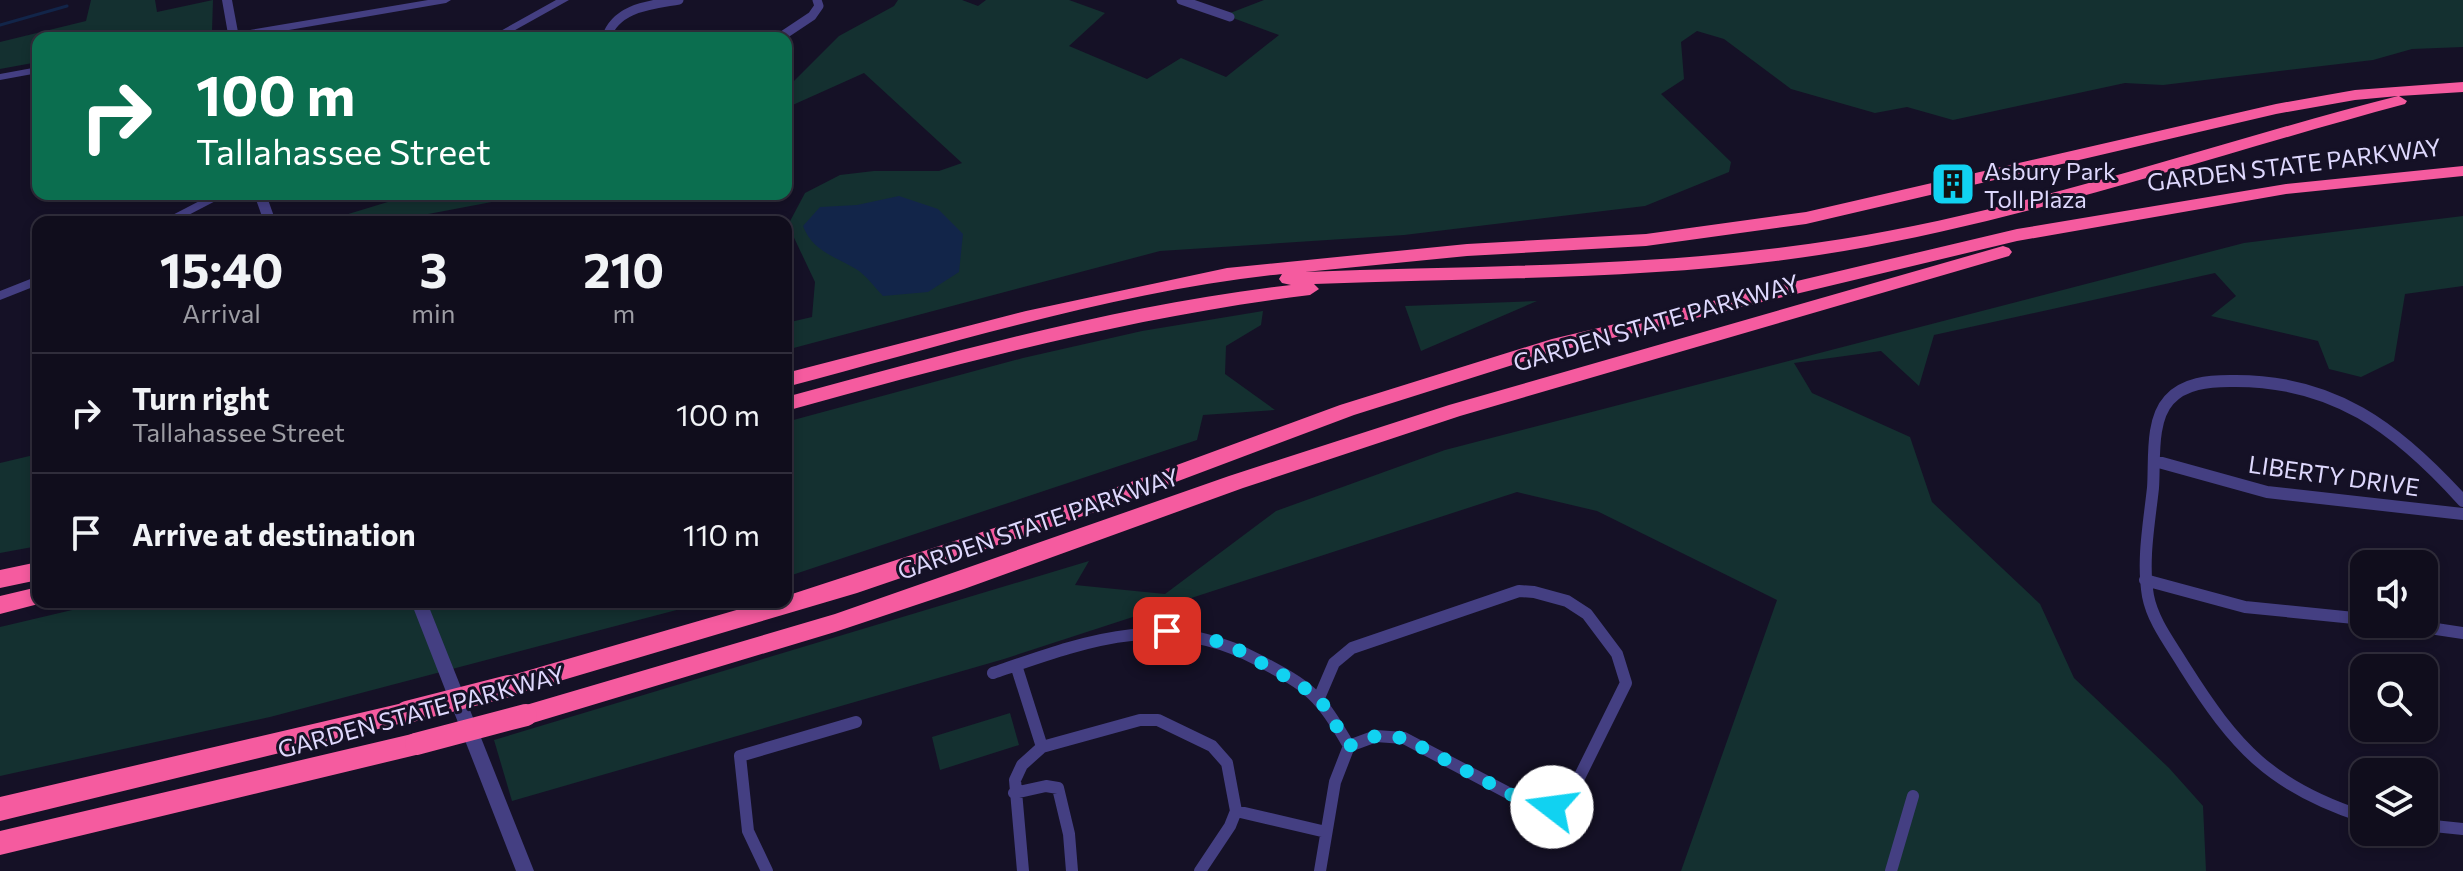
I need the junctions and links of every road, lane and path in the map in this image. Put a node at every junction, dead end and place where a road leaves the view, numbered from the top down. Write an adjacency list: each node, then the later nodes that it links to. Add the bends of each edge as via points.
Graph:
1 (227, 0): 9 (street)
2 (446, 0): 7 (street)
3 (564, 0): 11 (street)
4 (679, 0): 12 (street, via 629,13)
5 (817, 0): 13 (street, via 812,16)
6 (1181, 0): 8 (street)
7 (414, 3): 10 (street)
8 (1230, 17)
9 (230, 32)
10 (257, 32)
11 (504, 32)
12 (608, 32)
13 (788, 32)
14 (32, 71): 15 (street)
15 (0, 77)
16 (2463, 87): 21 (highway, via 1904,234 1722,261); 23 (highway, GARDEN STATE PARKWAY, via 2355,95 2276,109 1806,218 1646,240 1317,263 1227,274)
17 (2463, 171): 20 (highway, GARDEN STATE PARKWAY, via 2286,189)
18 (211, 200): 19 (street)
19 (177, 216)
20 (2086, 224): 34 (highway, GARDEN STATE PARKWAY, bridge, via 2017,235 1509,358); 55 (highway, GARDEN STATE PARKWAY, bridge, via 1456,410 930,592 526,715)
21 (1494, 274): 23 (highway, via 1263,280); 26 (highway, via 1272,293 1155,312 1024,340)
22 (32, 283): 24 (street)
23 (1144, 293): 25 (highway, GARDEN STATE PARKWAY, via 1026,317)
24 (0, 296)
25 (792, 378)
26 (792, 402)
27 (2155, 461): 28 (street, via 2159,416 2178,391 2223,380 2277,382 2322,393 2369,414 2409,443); 29 (street, LIBERTY DRIVE, via 2267,492); 32 (street)
28 (2463, 501)
29 (2463, 514)
30 (32, 572): 31 (highway)
31 (0, 579)
32 (2145, 580): 38 (street, via 2257,609); 51 (street, via 2157,622 2233,738 2285,782)
33 (32, 597): 35 (highway)
34 (792, 603)
35 (0, 605)
36 (421, 608): 56 (street)
37 (775, 608): 49 (highway, GARDEN STATE PARKWAY, bridge, via 509,686)
38 (2350, 618)
39 (2438, 629): 40 (street)
40 (2463, 633)
41 (1016, 665): 42 (street); 43 (street, via 1104,637 1167,631 1226,643); 46 (street)
42 (993, 673)
43 (1319, 698): 45 (street); 45 (street, via 1334,663 1352,648 1519,591 1582,610 1624,666 1626,683 1570,796 1552,807 1531,805 1404,738 1376,736)
44 (856, 722): 57 (street, via 740,756 748,831)
45 (1349, 746): 54 (street, via 1338,771)
46 (1042, 747): 47 (street, via 1022,765); 50 (street, via 1140,720 1167,722 1221,753)
47 (1014, 793): 58 (street); 59 (street, via 1058,788 1069,834)
48 (1913, 796): 62 (street)
49 (0, 809)
50 (1236, 811): 54 (street); 60 (street)
51 (2350, 812)
52 (2438, 826): 53 (street)
53 (2463, 829)
54 (1326, 832): 61 (street)
55 (0, 843)
56 (525, 871)
57 (767, 871)
58 (1023, 871)
59 (1069, 871)
60 (1200, 871)
61 (1320, 871)
62 (1891, 871)

